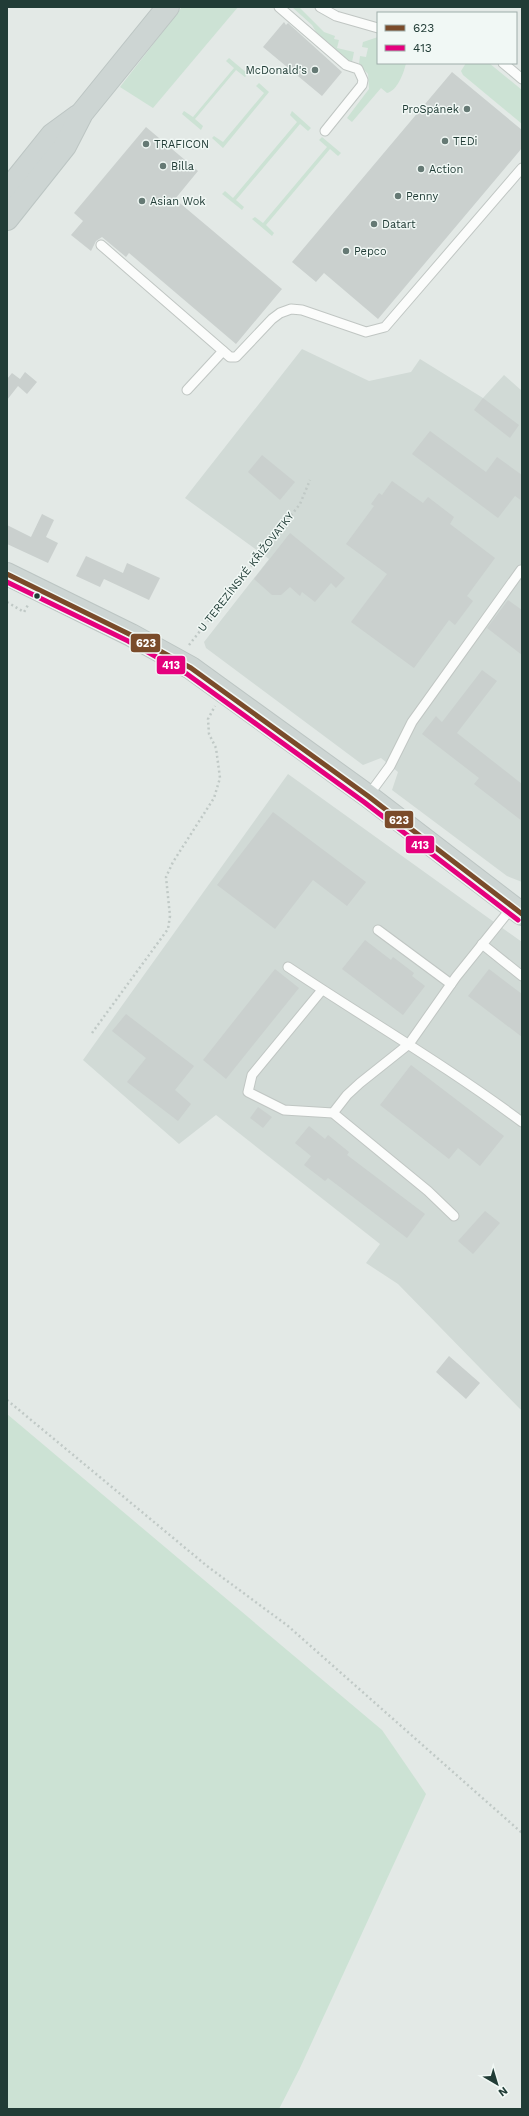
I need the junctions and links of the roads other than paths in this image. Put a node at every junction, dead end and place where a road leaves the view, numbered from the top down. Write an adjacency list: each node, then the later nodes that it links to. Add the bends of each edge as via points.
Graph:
1 (168, 7): 7 (main road)
2 (279, 7): 8 (lane, via 346,65 358,69 361,75 362,85)
3 (320, 7): 4 (lane, via 336,16)
4 (377, 28)
5 (504, 64): 6 (lane)
6 (522, 79)
7 (82, 113): 10 (main road, via 52,135); 11 (main road, via 65,146)
8 (325, 131)
9 (522, 168): 13 (lane, via 385,327 366,332 302,310 291,309 272,318 236,357 230,357)
10 (7, 191)
11 (7, 219)
12 (101, 245): 13 (lane)
13 (223, 351): 14 (lane)
14 (188, 390)
15 (521, 570): 17 (lane, via 412,722 390,766)
16 (7, 574): 17 (main road, via 177,660 223,690)
17 (368, 796): 18 (main road)
18 (518, 908): 20 (lane)
19 (378, 930): 23 (lane)
20 (482, 944): 22 (lane); 23 (lane)
21 (288, 967): 24 (lane)
22 (522, 976)
23 (451, 984): 25 (lane)
24 (322, 990): 25 (lane); 26 (lane, via 252,1075 248,1092 284,1110)
25 (409, 1044): 26 (lane, via 360,1083); 27 (lane)
26 (333, 1113): 28 (lane, via 428,1191)
27 (522, 1122)
28 (454, 1216)

